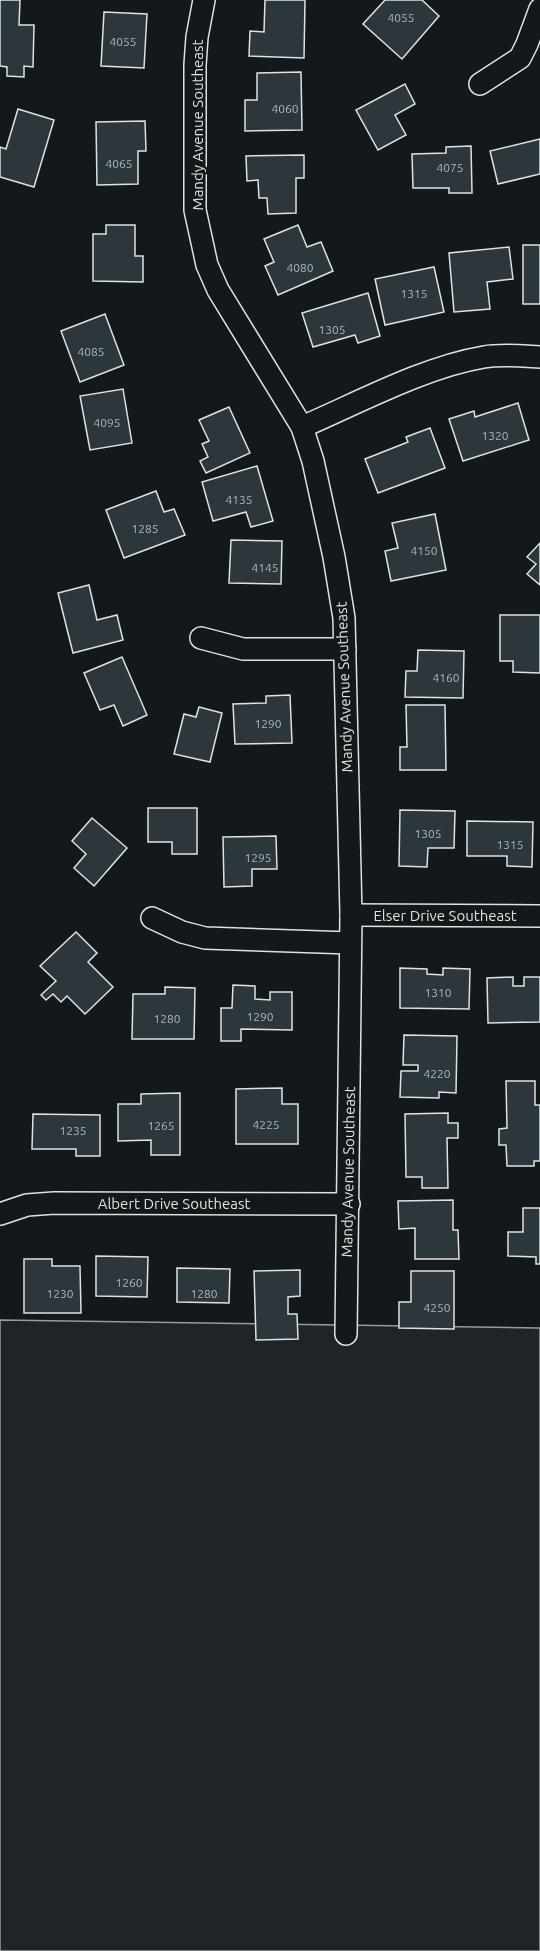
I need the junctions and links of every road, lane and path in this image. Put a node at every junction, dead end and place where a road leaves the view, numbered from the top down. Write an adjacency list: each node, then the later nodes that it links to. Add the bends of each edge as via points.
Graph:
1 (204, 0): 5 (street, Mandy Avenue Southeast, via 195,65 195,210 207,265 218,290)
2 (540, 9): 3 (street, via 520,57)
3 (480, 84)
4 (540, 357): 5 (street, via 487,356 455,363)
5 (302, 427): 7 (street, Mandy Avenue Southeast, via 334,557)
6 (201, 638): 7 (street, via 243,649)
7 (345, 649): 8 (street, Mandy Avenue Southeast)
8 (351, 915): 9 (street, Elser Drive Southeast); 11 (street, Mandy Avenue Southeast)
9 (540, 916)
10 (152, 918): 11 (street, via 205,938)
11 (350, 943): 12 (street, Mandy Avenue Southeast)
12 (348, 1204): 13 (street, Albert Drive Southeast, via 54,1203 27,1205); 14 (street, Mandy Avenue Southeast)
13 (0, 1214)
14 (346, 1334)

